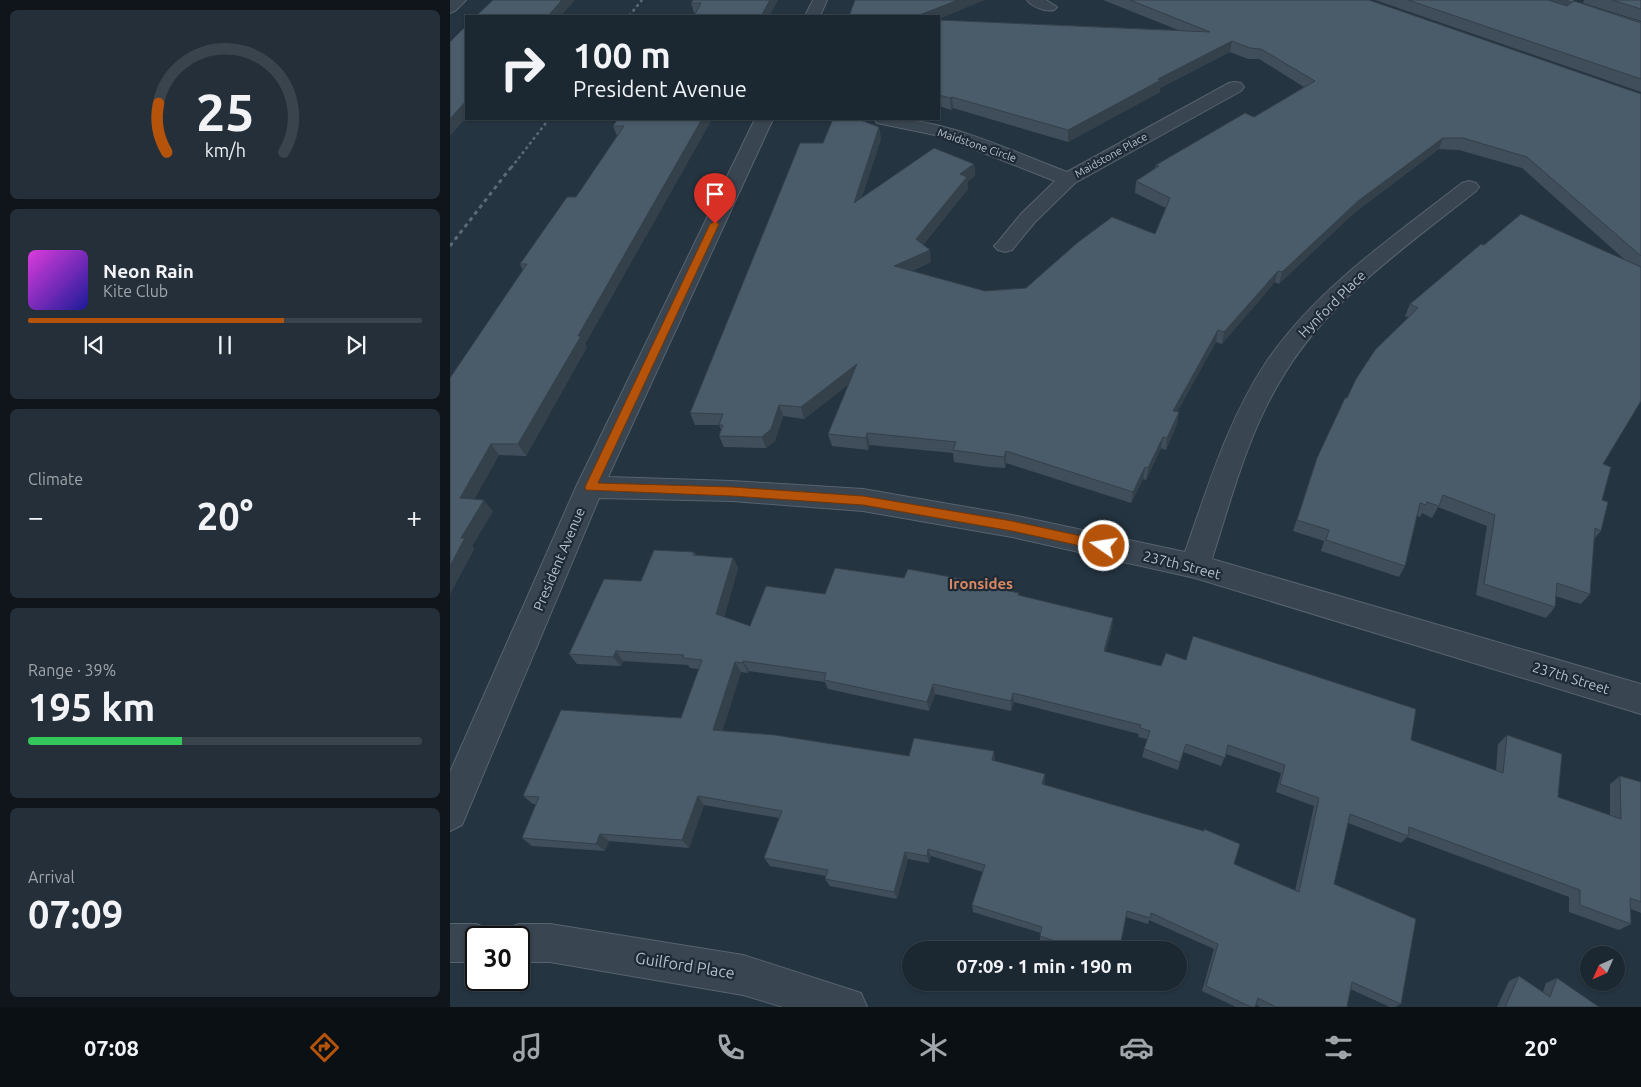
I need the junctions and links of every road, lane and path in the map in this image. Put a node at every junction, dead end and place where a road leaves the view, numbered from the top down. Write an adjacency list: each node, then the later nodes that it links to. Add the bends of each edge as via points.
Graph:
1 (458, 0): 6 (street)
2 (820, 0): 7 (street)
3 (1034, 0): 5 (street)
4 (1553, 0): 8 (street)
5 (1049, 7)
6 (450, 8)
7 (812, 15)
8 (1641, 28)
9 (1235, 87): 12 (street, Maidstone Place)
10 (764, 120): 15 (street, President Avenue)
11 (888, 120): 12 (street, Maidstone Circle, via 945,132)
12 (1068, 179): 14 (street, Maidstone Place)
13 (1469, 187): 16 (street, Hynford Place, via 1374,263 1307,326 1276,367 1249,416)
14 (1005, 246)
15 (590, 487): 16 (street, 237th Street, via 732,491 863,500 1012,526); 18 (street, President Avenue)
16 (1195, 566): 17 (street, 237th Street)
17 (1641, 699)
18 (450, 813)
19 (450, 943): 20 (street)
20 (465, 943)
21 (530, 943): 22 (street, Guilford Place, via 550,943 742,975)
22 (847, 1007)

